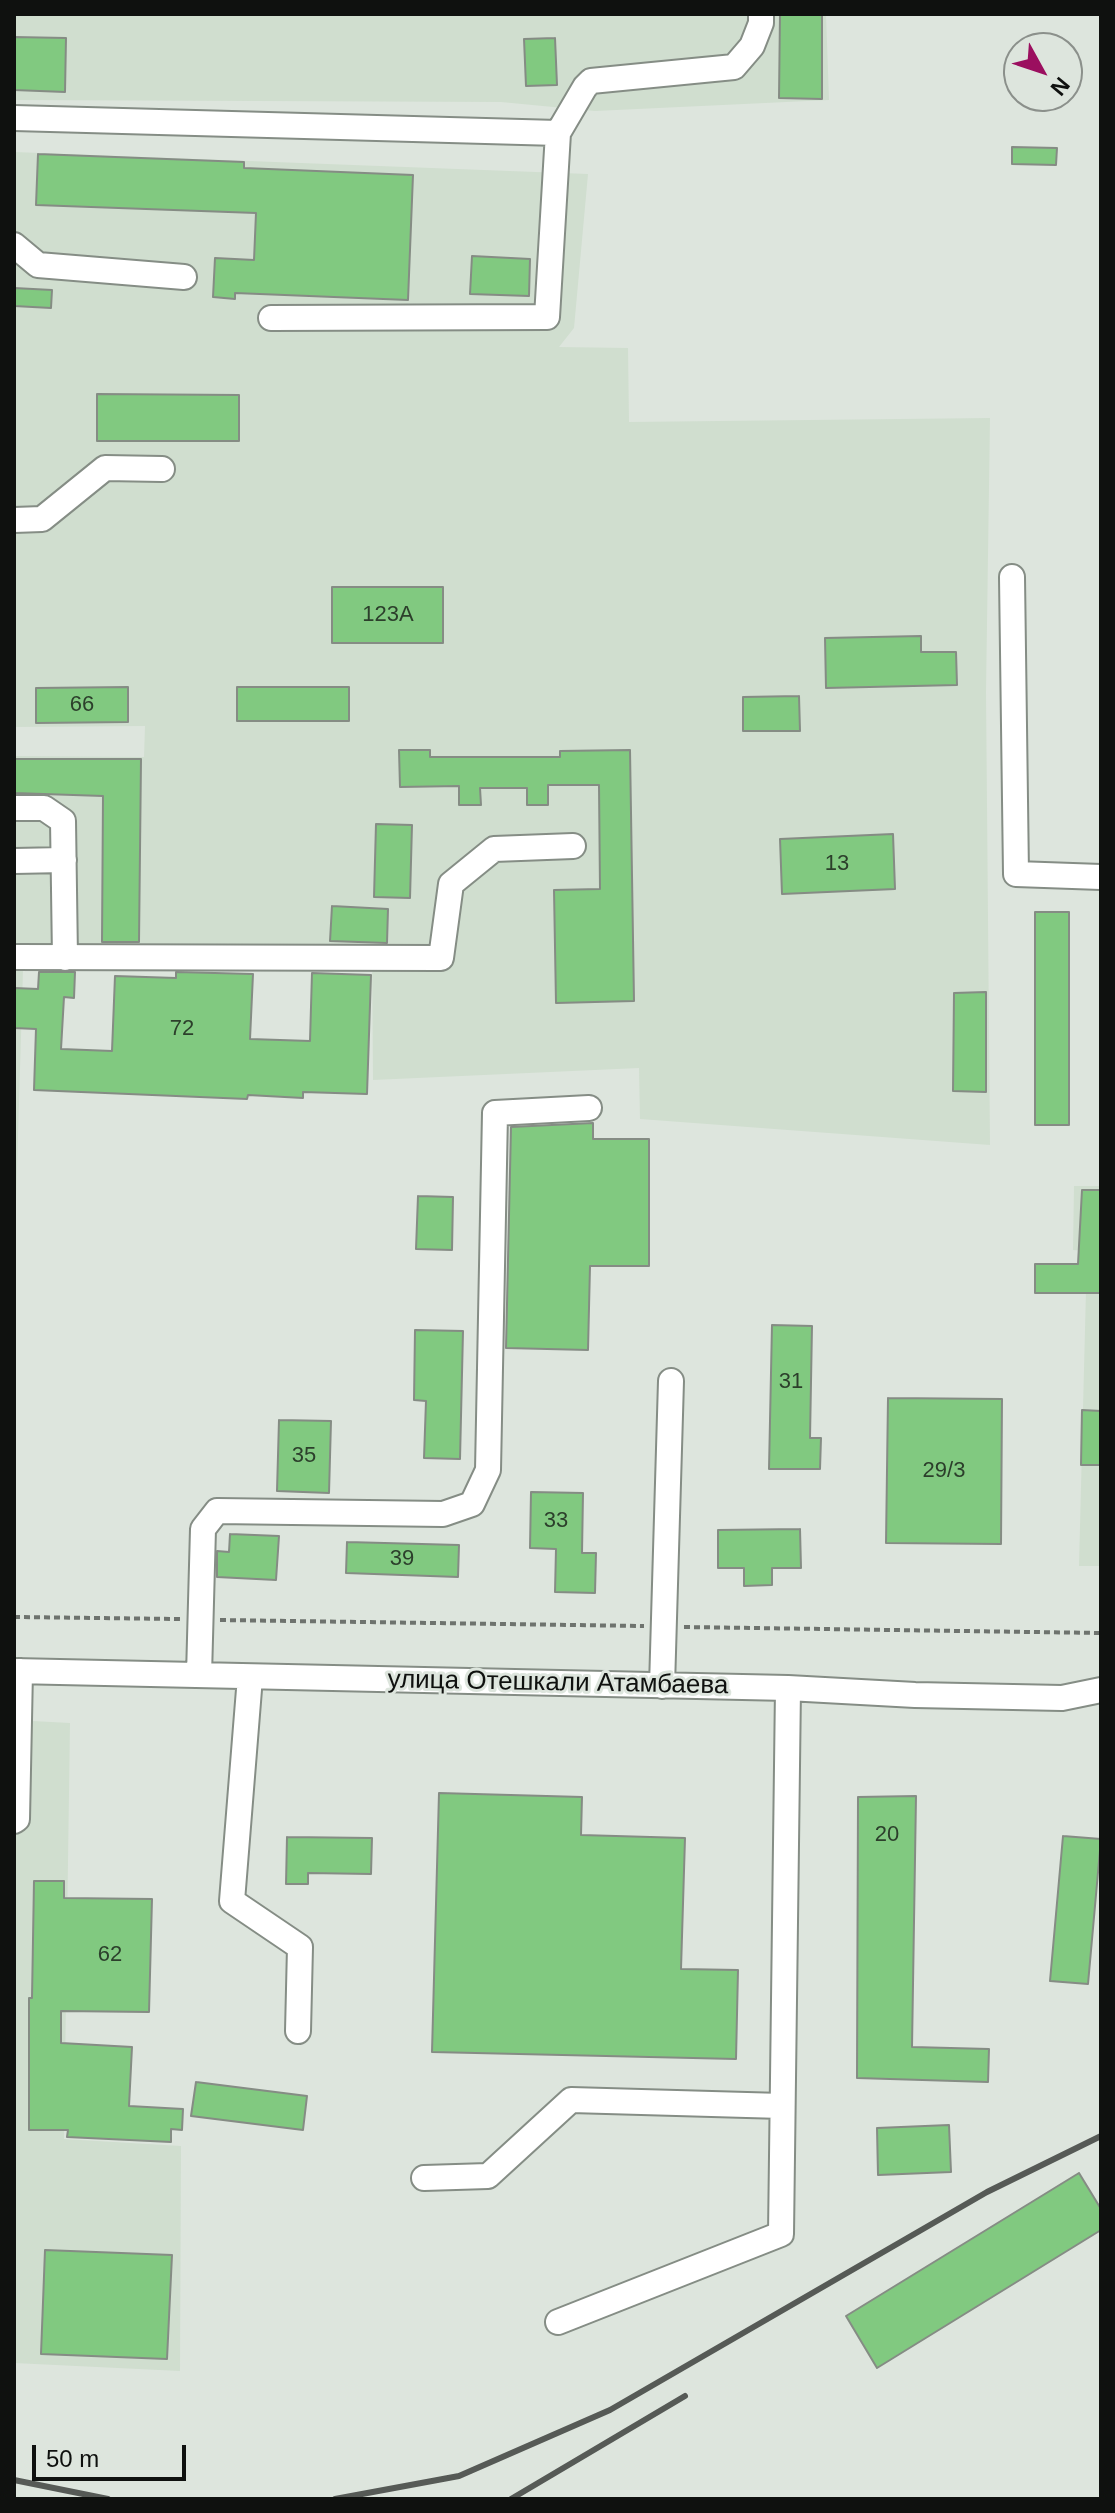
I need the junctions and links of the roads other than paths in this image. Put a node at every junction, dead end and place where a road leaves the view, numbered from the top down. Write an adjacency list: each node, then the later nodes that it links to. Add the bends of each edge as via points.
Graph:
1 (761, 14): 3 (street, via 752,46 734,67 591,81)
2 (14, 118): 3 (street)
3 (558, 133): 6 (street, via 547,317)
4 (14, 245): 5 (street, via 38,265)
5 (184, 277)
6 (271, 318)
7 (162, 469): 8 (street, via 105,468 42,519)
8 (14, 520)
9 (1012, 577): 14 (street, via 1016,874)
10 (14, 808): 12 (street, via 44,808 63,821)
11 (573, 846): 16 (street, via 494,849 451,884 441,958)
12 (64, 860): 13 (street); 16 (street)
13 (14, 861)
14 (1101, 877)
15 (14, 957): 16 (street)
16 (65, 958)
17 (589, 1108): 20 (street, via 495,1113 488,1470 472,1504 443,1514 217,1511 203,1529)
18 (671, 1381): 22 (street)
19 (17, 1671): 20 (street, улица Отешкали Атамбаева); 25 (street)
20 (199, 1675): 21 (street, улица Отешкали Атамбаева)
21 (250, 1677): 22 (street, улица Отешкали Атамбаева); 26 (street, via 232,1901 300,1947)
22 (662, 1686): 23 (street, улица Отешкали Атамбаева)
23 (788, 1688): 24 (street, улица Отешкали Атамбаева, via 1062,1698); 27 (street)
24 (1101, 1690)
25 (14, 1821)
26 (298, 2031)
27 (782, 2106): 28 (street, via 571,2100 488,2176); 29 (street, via 781,2234)
28 (424, 2178)
29 (558, 2322)

